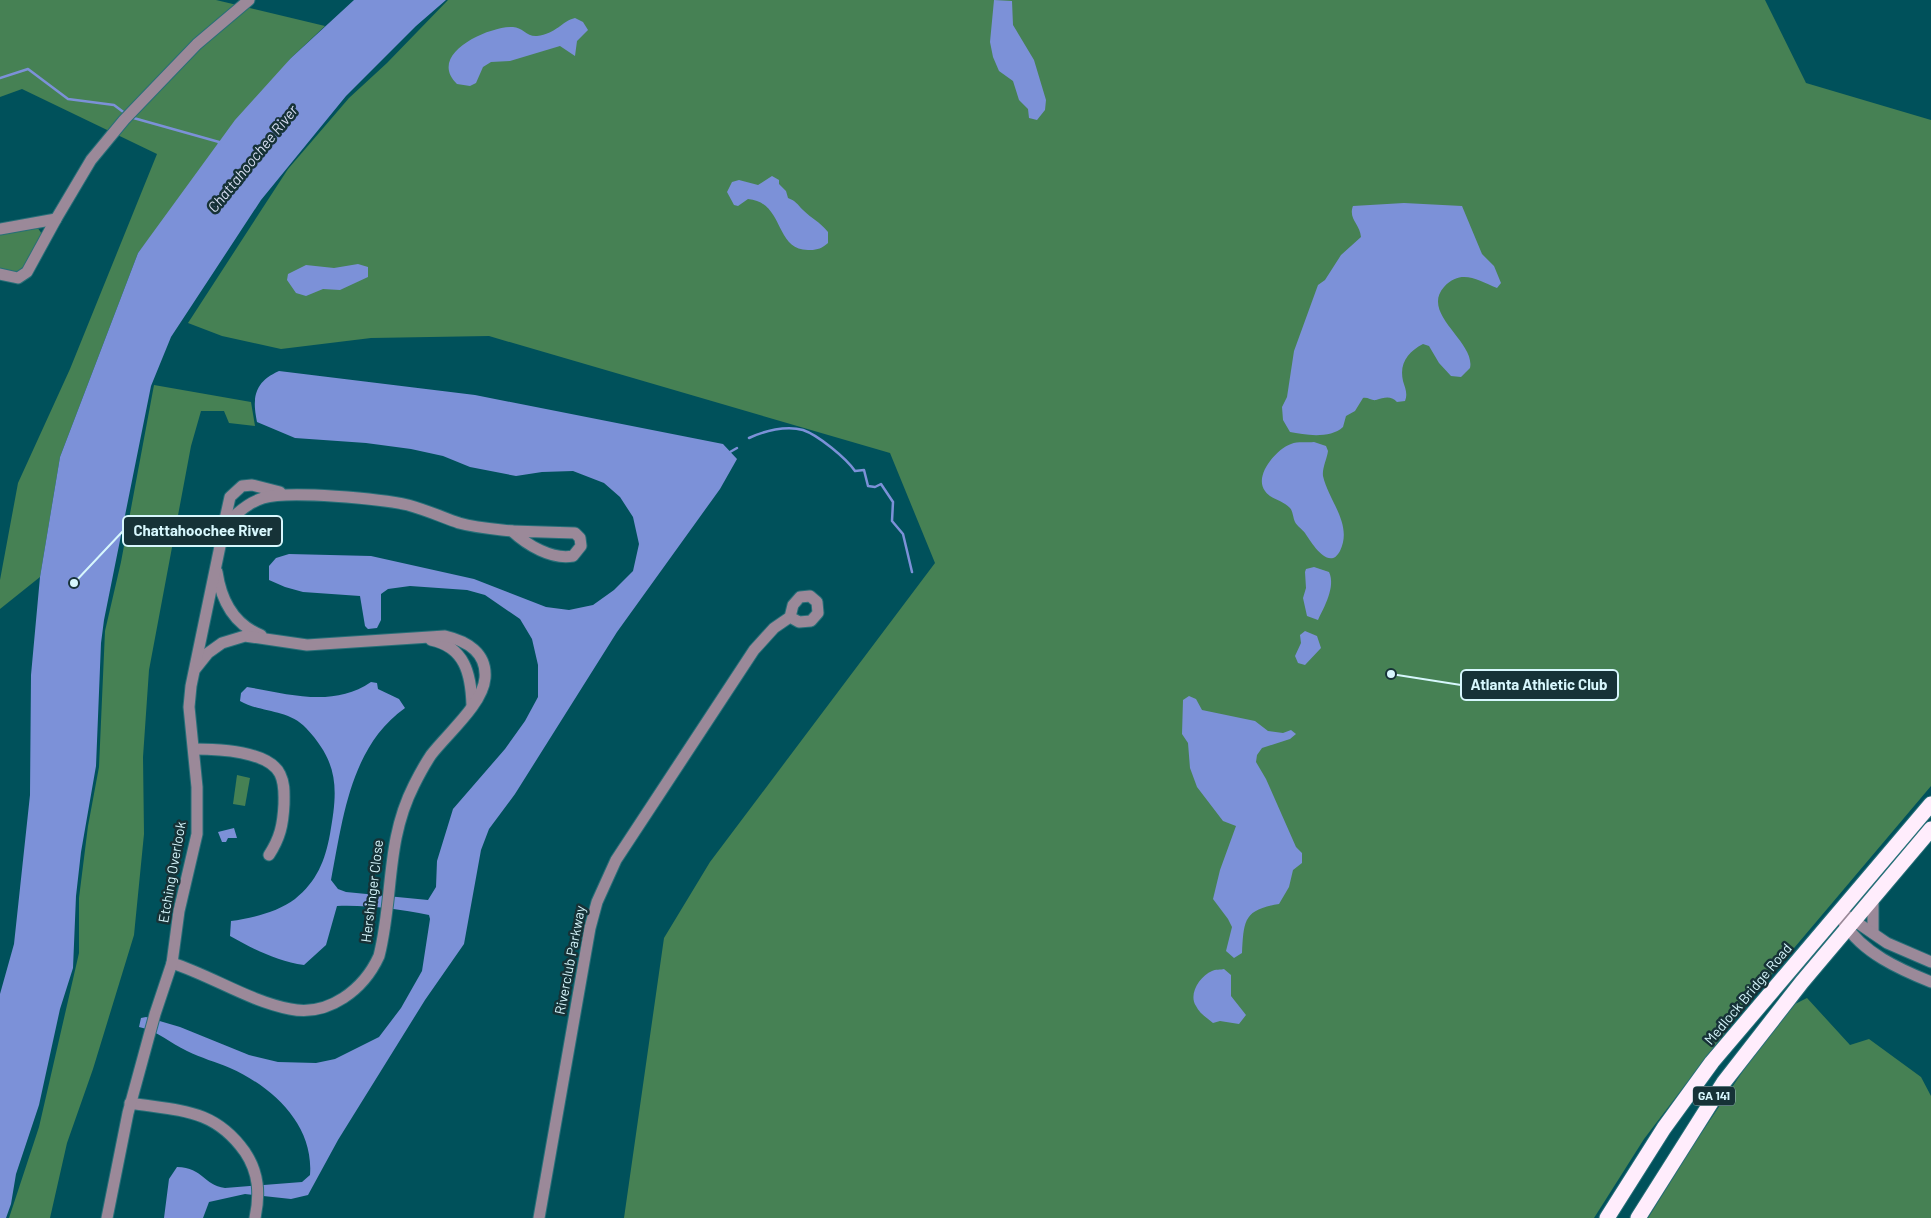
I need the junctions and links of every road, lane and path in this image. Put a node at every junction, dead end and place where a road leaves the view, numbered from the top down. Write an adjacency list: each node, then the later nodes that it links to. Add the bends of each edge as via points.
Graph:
1 (249, 0): 2 (street, via 197,44 136,107 91,160)
2 (56, 219): 3 (street); 4 (street, via 28,272 18,278)
3 (0, 229)
4 (0, 274)
5 (289, 495): 6 (street, Etching Overlook, via 272,496 248,504); 6 (street, Etching Overlook, via 252,485 242,486 230,497); 7 (street, Etching Overlook, via 382,501 482,528)
6 (224, 527): 8 (street, Etching Overlook)
7 (512, 531): 7 (street, Etching Overlook, via 533,546 560,556 573,556 581,546 575,533)
8 (217, 557): 10 (street, via 220,591 232,613 250,630); 12 (street, Etching Overlook)
9 (790, 617): 32 (street, Riverclub Parkway, via 774,628 754,650 605,880 590,928)
10 (272, 639): 11 (street, Hershinger Close, via 322,645); 12 (street, Hershinger Close, via 245,636 222,643 208,653)
11 (427, 639): 13 (street, Hershinger Close, via 450,647 465,663 471,681); 13 (street, Hershinger Close, via 454,638 465,641 478,652 484,663 485,677 483,692)
12 (194, 670): 14 (street, Etching Overlook, via 189,707)
13 (472, 705): 26 (street, Hershinger Close, via 431,756 403,806 395,832 382,942 372,970 350,995 314,1009 292,1010 267,1003 200,972)
14 (194, 749): 17 (street, via 216,749 254,756 270,762 280,772 284,785 282,829 279,841); 26 (street, Etching Overlook, via 197,834 179,911)
15 (1931, 804): 19 (highway, Medlock Bridge Road / GA 141)
16 (1931, 829): 18 (highway, GA 141)
17 (269, 855)
18 (1873, 898): 20 (highway, GA 141); 21 (street)
19 (1838, 913): 20 (street); 33 (highway, Medlock Bridge Road / GA 141, via 1712,1062 1664,1128)
20 (1851, 923): 21 (street); 22 (street); 23 (highway, GA 141)
21 (1873, 933): 24 (street)
22 (1861, 943): 23 (street); 27 (street)
23 (1832, 945): 34 (highway, GA 141, via 1724,1082)
24 (1916, 956): 25 (street); 27 (street)
25 (1931, 962)
26 (172, 963): 29 (street, Etching Overlook)
27 (1910, 973): 28 (street)
28 (1931, 982)
29 (130, 1103): 30 (street, Etching Overlook); 31 (street, via 195,1114 222,1126 233,1136 253,1163 259,1182)
30 (107, 1218)
31 (255, 1218)
32 (539, 1218)
33 (1607, 1218)
34 (1638, 1218)

